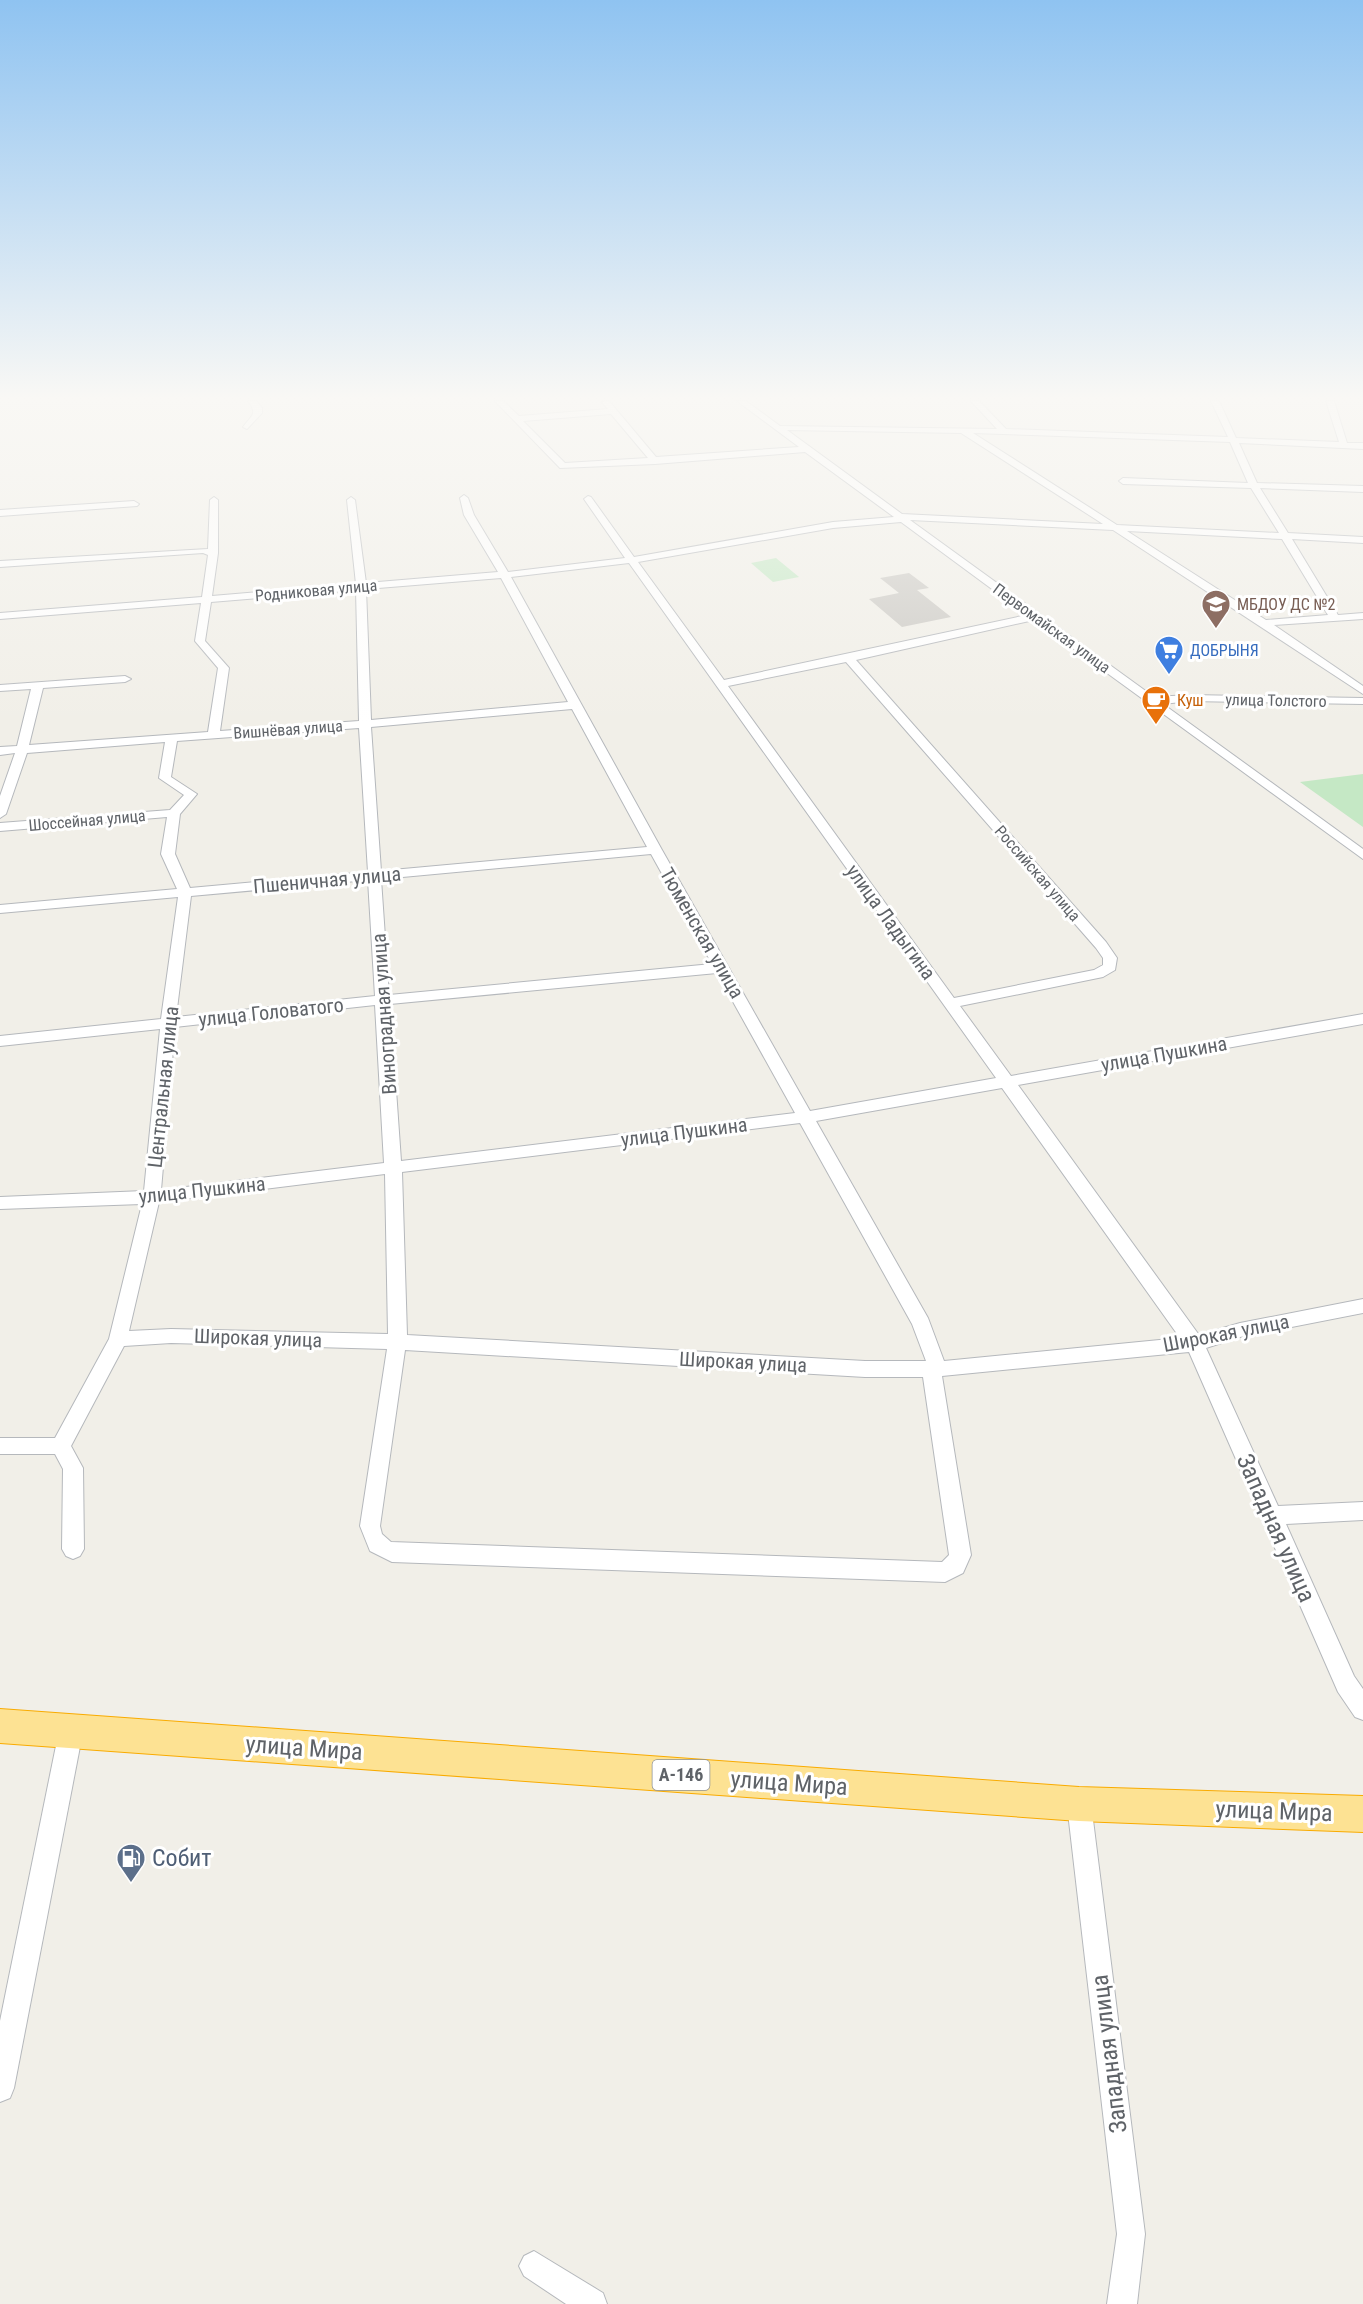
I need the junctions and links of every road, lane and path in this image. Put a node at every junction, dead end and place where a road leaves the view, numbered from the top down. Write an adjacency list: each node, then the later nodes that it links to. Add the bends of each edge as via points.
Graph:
1 (67, 509): 9 (street)
2 (214, 509): 14 (street)
3 (352, 509): 18 (street, Виноградная улица)
4 (467, 509): 17 (street, Тюменская улица)
5 (595, 509): 15 (street, улица Ладыгина)
6 (890, 509): 10 (street, Первомайская улица)
7 (1086, 509): 11 (street)
8 (1268, 509): 12 (street)
9 (0, 513)
10 (903, 518): 11 (street, Родниковая улица); 15 (street, Родниковая улица, via 833,525); 21 (street, Первомайская улица)
11 (1115, 527): 12 (street, Родниковая улица); 24 (street)
12 (1284, 535): 13 (street, Родниковая улица); 23 (street)
13 (1363, 540)
14 (213, 553): 16 (street, via 202,550); 19 (street)
15 (631, 560): 17 (street, Родниковая улица); 27 (street, улица Ладыгина)
16 (0, 564)
17 (503, 576): 18 (street, Родниковая улица); 33 (street, Тюменская улица)
18 (361, 586): 19 (street, Родниковая улица); 34 (street, Виноградная улица)
19 (206, 599): 20 (street, Родниковая улица); 35 (street, via 200,641 224,668)
20 (0, 616)
21 (1036, 616): 25 (street); 31 (street, Первомайская улица)
22 (1363, 616): 23 (street)
23 (1335, 618): 24 (street)
24 (1264, 623): 30 (street)
25 (849, 658): 27 (street); 49 (street, Российская улица, via 1110,958 1110,967 1098,974)
26 (125, 679): 28 (street)
27 (719, 684): 49 (street, улица Ладыгина)
28 (38, 686): 29 (street); 37 (street)
29 (0, 688)
30 (1363, 691)
31 (1153, 701): 32 (street, улица Толстого); 43 (street, Первомайская улица)
32 (1363, 701)
33 (575, 705): 34 (street, Вишнёвая улица); 42 (street, Тюменская улица)
34 (364, 724): 35 (street, Вишнёвая улица); 44 (street, Виноградная улица)
35 (214, 734): 36 (street, Вишнёвая улица)
36 (171, 739): 37 (street, Вишнёвая улица); 39 (street, via 165,778 191,794)
37 (22, 750): 38 (street, Вишнёвая улица); 40 (street)
38 (0, 751)
39 (174, 813): 41 (street, Шоссейная улица); 45 (street, via 168,854)
40 (0, 814)
41 (0, 827)
42 (655, 850): 44 (street, Пшеничная улица); 47 (street, Тюменская улица)
43 (1363, 855)
44 (375, 876): 45 (street, Пшеничная улица); 48 (street, Виноградная улица)
45 (185, 892): 46 (street, Пшеничная улица); 51 (street, Центральная улица)
46 (0, 909)
47 (722, 968): 48 (street, улица Головатого); 54 (street, Тюменская улица)
48 (383, 1000): 51 (street, улица Головатого); 55 (street, Виноградная улица)
49 (950, 1003): 53 (street, улица Ладыгина)
50 (1363, 1019): 53 (street, улица Пушкина)
51 (168, 1024): 52 (street, улица Головатого); 56 (street, Центральная улица)
52 (0, 1041)
53 (1009, 1082): 54 (street, улица Пушкина); 61 (street, улица Ладыгина)
54 (806, 1117): 55 (street, улица Пушкина); 62 (street, Тюменская улица, via 921,1323)
55 (393, 1168): 56 (street, улица Пушкина); 60 (street, Виноградная улица)
56 (152, 1197): 57 (street, улица Пушкина); 59 (street, Центральная улица)
57 (0, 1203)
58 (1363, 1306): 61 (street, Широкая улица, via 1240,1330)
59 (118, 1339): 60 (street, Широкая улица, via 171,1336); 64 (street, Центральная улица)
60 (397, 1342): 62 (street, Широкая улица, via 865,1369); 68 (street, Виноградная улица, via 370,1526 371,1535 390,1553 945,1572 955,1566)
61 (1195, 1344): 62 (street, Широкая улица); 66 (street, Западная улица)
62 (935, 1369): 68 (street, Тюменская улица)
63 (0, 1446): 64 (street)
64 (61, 1446): 67 (street, via 73,1468)
65 (1363, 1510): 66 (street)
66 (1270, 1516): 69 (street, Западная улица, via 1346,1684)
67 (73, 1549)
68 (959, 1549)
69 (1363, 1710)
70 (0, 1726): 71 (highway, улица Мира / А-146)
71 (71, 1731): 72 (highway, улица Мира / А-146); 74 (street)
72 (1079, 1804): 73 (highway, улица Мира / А-146); 77 (street, Западная улица, via 1131,2234)
73 (1363, 1814)
74 (0, 2088)
75 (534, 2266): 76 (street)
76 (592, 2304)
77 (1122, 2304)

